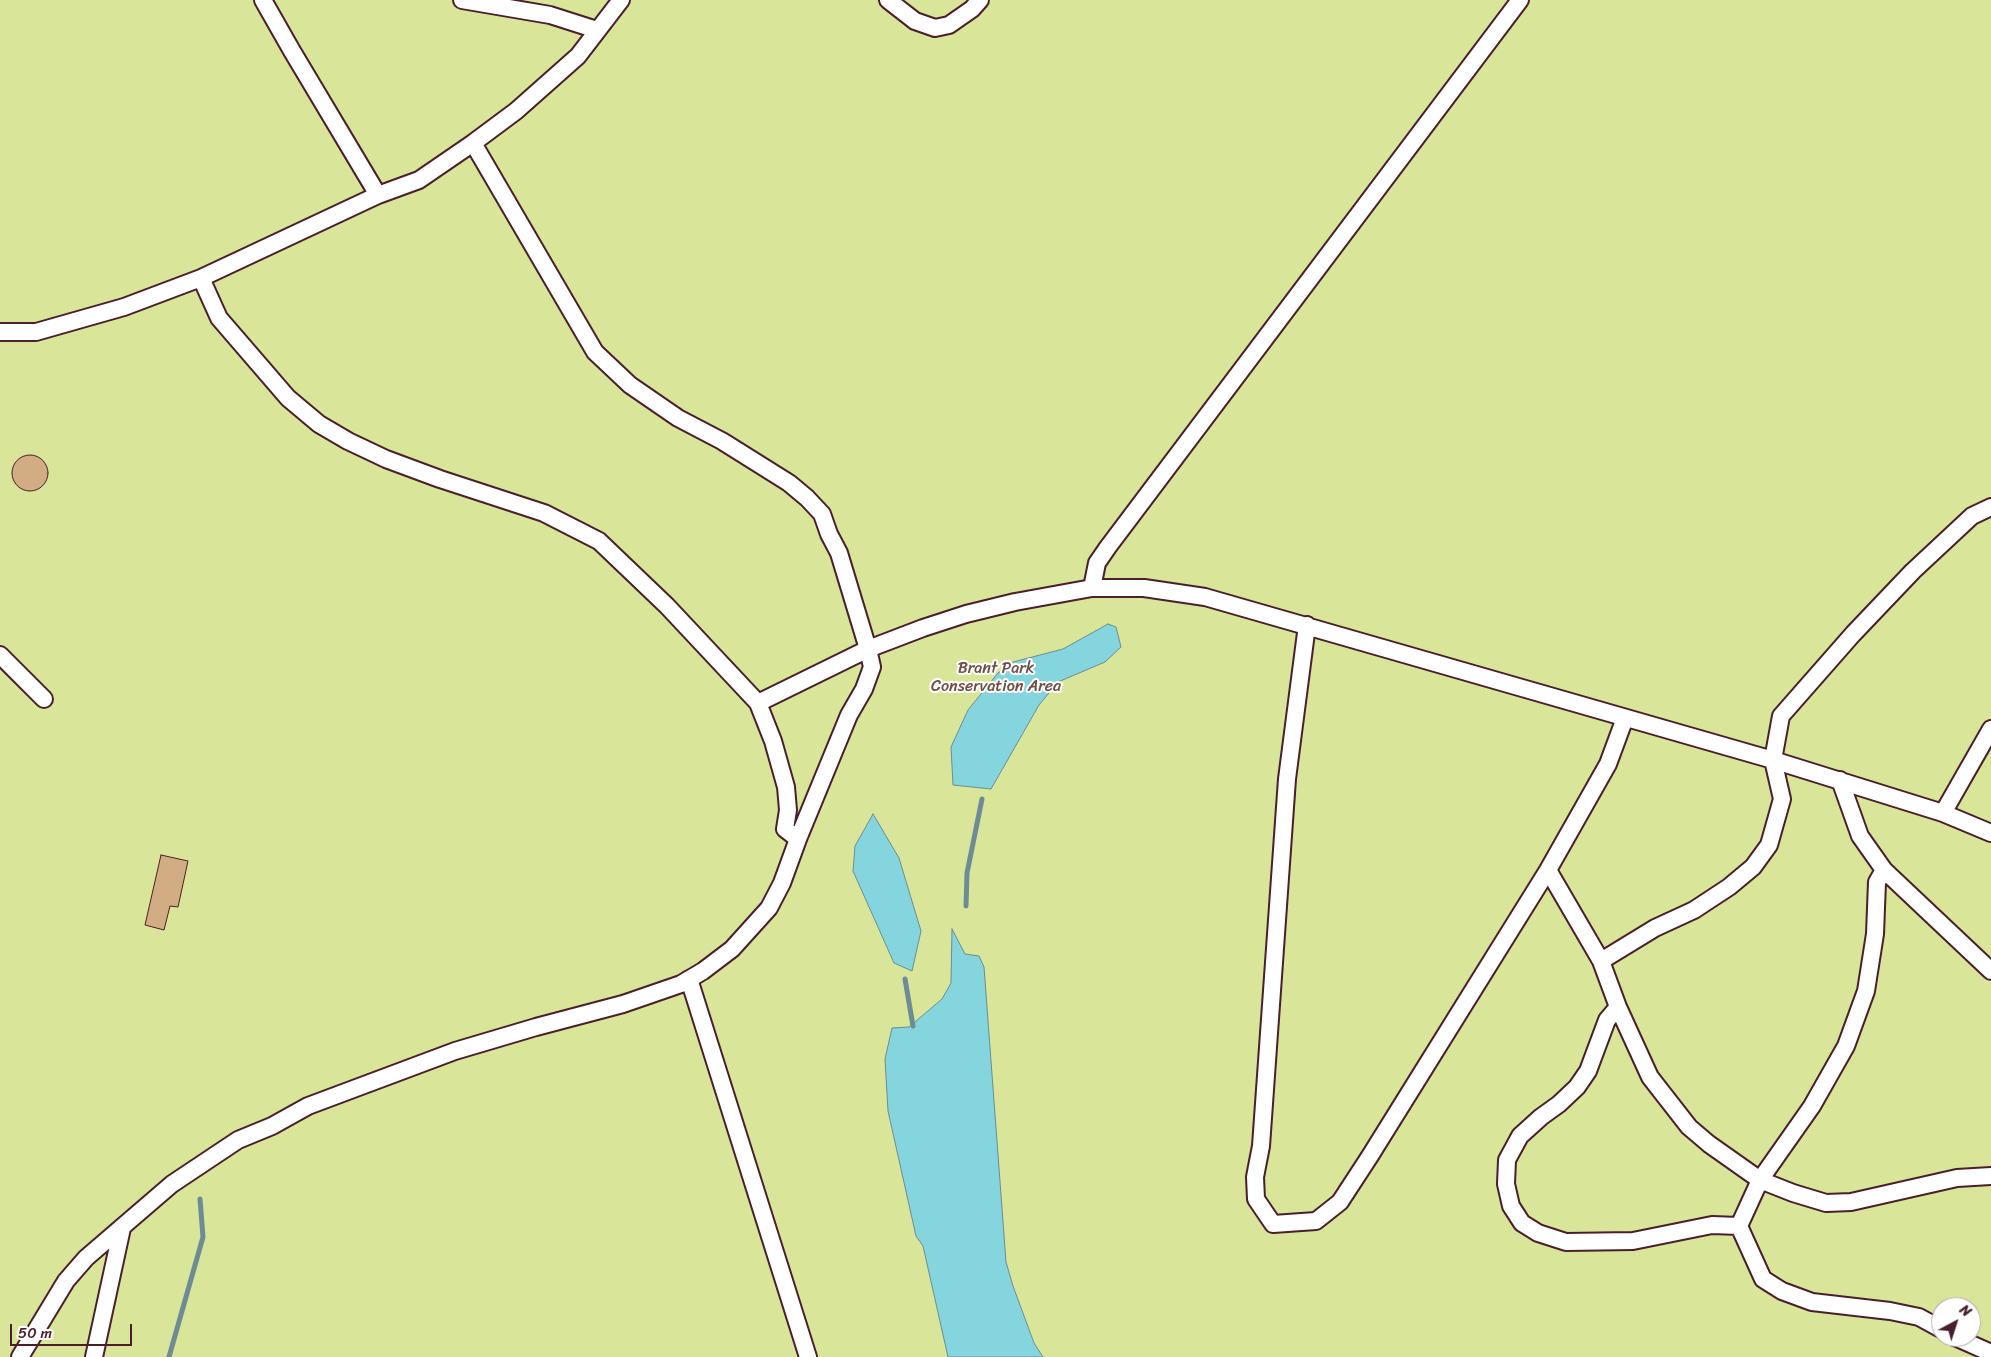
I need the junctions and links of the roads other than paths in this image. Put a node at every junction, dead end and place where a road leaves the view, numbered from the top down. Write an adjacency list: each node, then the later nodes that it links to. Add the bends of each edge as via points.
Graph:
1 (263, 0): 9 (lane)
2 (462, 0): 7 (lane, via 550,15)
3 (621, 0): 7 (lane)
4 (888, 0): 5 (lane, via 915,22 935,28 948,25)
5 (980, 0)
6 (1520, 0): 13 (lane, via 1108,547 1097,563)
7 (597, 30): 8 (lane, via 578,56 516,111)
8 (473, 143): 9 (lane, via 419,180); 15 (lane, via 595,352 651,400 789,483 822,514 839,554)
9 (378, 195): 10 (lane)
10 (201, 278): 11 (lane, via 124,307 36,332); 18 (lane, via 219,318 288,398 319,424 386,459 544,513 599,541 668,606)
11 (0, 332)
12 (1991, 508): 21 (lane, via 1972,516 1913,571 1781,716)
13 (1092, 588): 14 (lane, via 1144,588 1205,597); 15 (lane, via 966,614)
14 (1307, 625): 19 (lane); 26 (lane, via 1287,779 1261,1146 1256,1177 1256,1199 1273,1224 1316,1221 1340,1202)
15 (868, 649): 18 (lane); 25 (lane, via 872,667)
16 (0, 655): 17 (lane)
17 (44, 699)
18 (758, 703): 25 (lane, via 786,787 788,810 785,829)
19 (1626, 718): 21 (lane); 26 (lane, via 1608,764)
20 (1991, 729): 23 (lane)
21 (1773, 760): 22 (lane); 28 (lane, via 1782,799 1769,845 1753,868 1694,910 1655,928)
22 (1840, 780): 23 (lane); 27 (lane, via 1860,836)
23 (1943, 813): 24 (lane)
24 (1991, 833)
25 (798, 840): 30 (lane, via 769,908 732,949)
26 (1548, 870): 28 (lane)
27 (1884, 870): 29 (lane); 33 (lane, via 1877,882 1875,934 1866,991 1846,1046 1812,1106)
28 (1601, 961): 31 (lane)
29 (1991, 971)
30 (689, 979): 35 (lane, via 623,1004 455,1051 308,1106 209,1158 172,1184); 41 (lane)
31 (1618, 1007): 33 (lane, via 1650,1077 1679,1116 1709,1144); 34 (lane, via 1607,1020 1588,1071 1577,1087 1520,1136 1507,1160 1506,1184 1511,1206 1522,1223 1538,1233 1566,1242 1633,1241 1712,1225)
32 (1991, 1176): 33 (lane, via 1957,1178 1859,1201 1826,1203)
33 (1760, 1180): 34 (lane)
34 (1739, 1226): 36 (lane, via 1763,1279 1782,1291 1812,1302 1890,1311 1919,1317)
35 (122, 1228): 39 (lane, via 86,1258 66,1281); 40 (lane)
36 (1931, 1324)
37 (1978, 1347): 38 (lane)
38 (1991, 1353)
39 (20, 1357)
40 (94, 1357)
41 (808, 1357)

